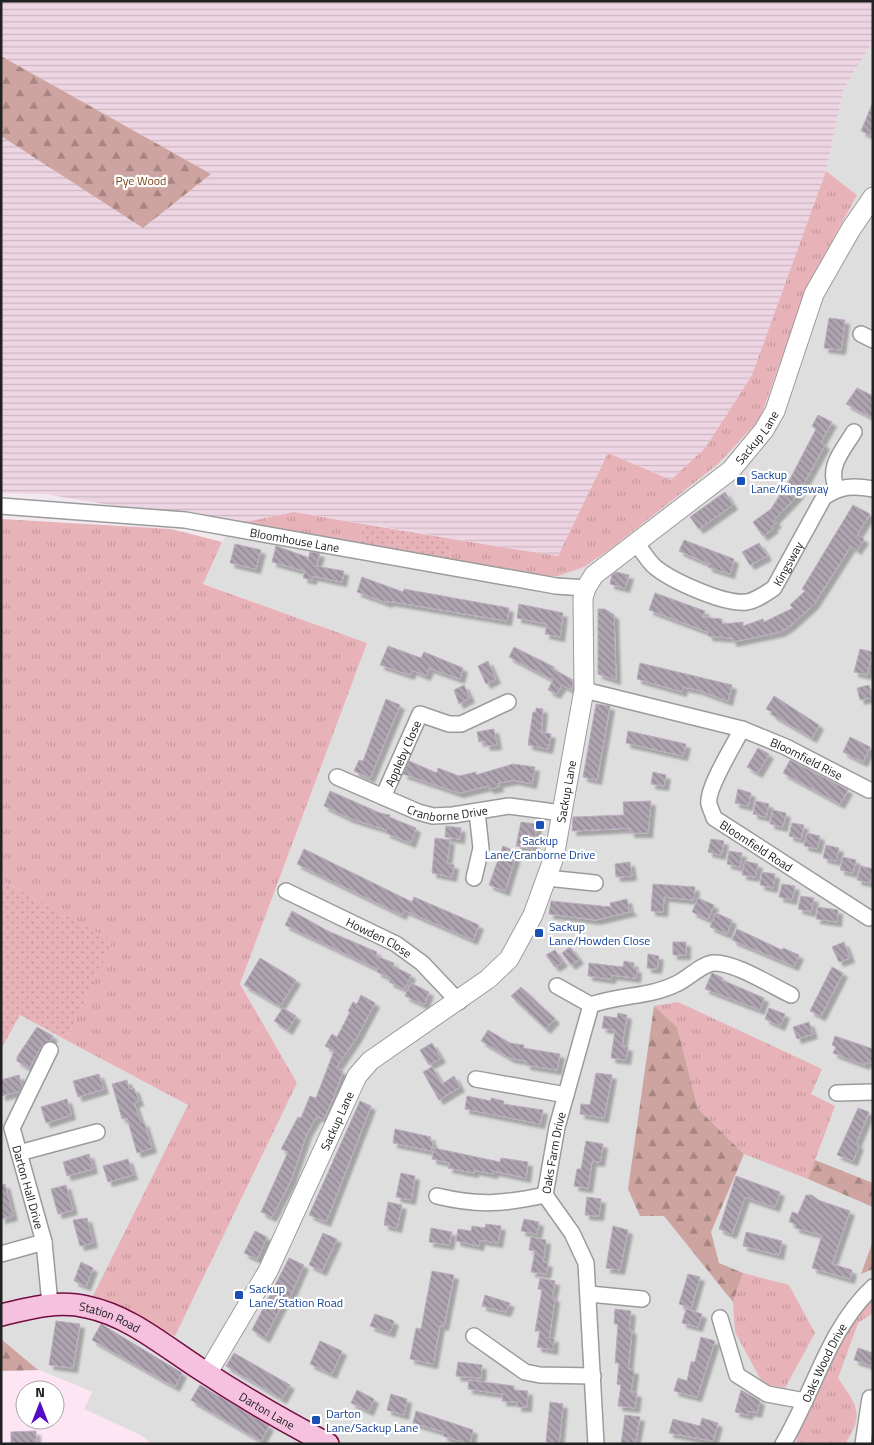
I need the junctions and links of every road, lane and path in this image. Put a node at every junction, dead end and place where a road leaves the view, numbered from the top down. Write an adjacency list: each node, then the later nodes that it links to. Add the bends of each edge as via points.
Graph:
1 (873, 197): 6 (street, Sackup Lane, via 814,294 775,411 764,430 732,470)
2 (854, 432): 3 (street, via 834,464 832,479)
3 (837, 488): 4 (street, via 855,486); 6 (street, Kingsway, via 824,497 774,588 762,597 746,602 731,602 669,577 653,565)
4 (873, 490)
5 (1, 506): 7 (street, Bloomhouse Lane, via 185,520 556,586)
6 (636, 542): 7 (street, Sackup Lane, via 594,575)
7 (586, 588): 8 (street, Sackup Lane, via 583,598)
8 (584, 690): 10 (street); 15 (street, Sackup Lane)
9 (508, 702): 13 (street, Appleby Close, via 461,724 449,724 420,714)
10 (742, 729): 12 (street, Bloomfield Rise, via 786,747); 20 (street, Bloomfield Road, via 711,785 708,802 714,818)
11 (336, 777): 13 (street, Cranborne Drive)
12 (869, 790)
13 (383, 797): 14 (street, Cranborne Drive, via 433,816)
14 (477, 812): 15 (street, Cranborne Drive, via 509,806); 16 (street, via 481,848)
15 (562, 813): 17 (street, Sackup Lane)
16 (474, 878)
17 (547, 878): 18 (street); 23 (street, Sackup Lane, via 533,915 508,959)
18 (595, 883)
19 (286, 891): 23 (street, Howden Close, via 396,944 422,963)
20 (869, 918)
21 (557, 986): 24 (street)
22 (791, 995): 24 (street, via 729,965 712,963 677,984 658,991)
23 (458, 1002): 43 (street, Sackup Lane, via 370,1061 357,1076 268,1271)
24 (591, 1005): 29 (street, Oaks Farm Drive)
25 (50, 1050): 31 (street, Darton Hall Drive, via 12,1128)
26 (476, 1079): 29 (street)
27 (873, 1092): 28 (street)
28 (836, 1093)
29 (566, 1094): 32 (street, Oaks Farm Drive)
30 (97, 1132): 31 (street)
31 (19, 1153): 34 (street, Darton Hall Drive)
32 (545, 1195): 33 (street, via 504,1204 462,1202); 37 (street, Oaks Farm Drive, via 572,1233 586,1263)
33 (437, 1196)
34 (44, 1242): 35 (street, Darton Hall Drive); 39 (street, Darton Hall Drive)
35 (1, 1254)
36 (873, 1287): 46 (street, Oaks Wood Drive, via 856,1302 841,1326)
37 (589, 1294): 38 (street); 44 (street, Oaks Farm Drive)
38 (642, 1299)
39 (50, 1304): 40 (main road, Station Road); 43 (main road, Station Road, via 87,1307 116,1316)
40 (1, 1315)
41 (720, 1318): 46 (street, via 737,1375 767,1394)
42 (474, 1336): 44 (street, via 525,1372)
43 (207, 1374): 47 (main road, Darton Lane)
44 (593, 1376): 48 (street, Oaks Farm Drive)
45 (870, 1398): 50 (street)
46 (805, 1402): 49 (street, Oaks Wood Drive)
47 (328, 1444)
48 (596, 1444)
49 (783, 1444)
50 (863, 1444)

